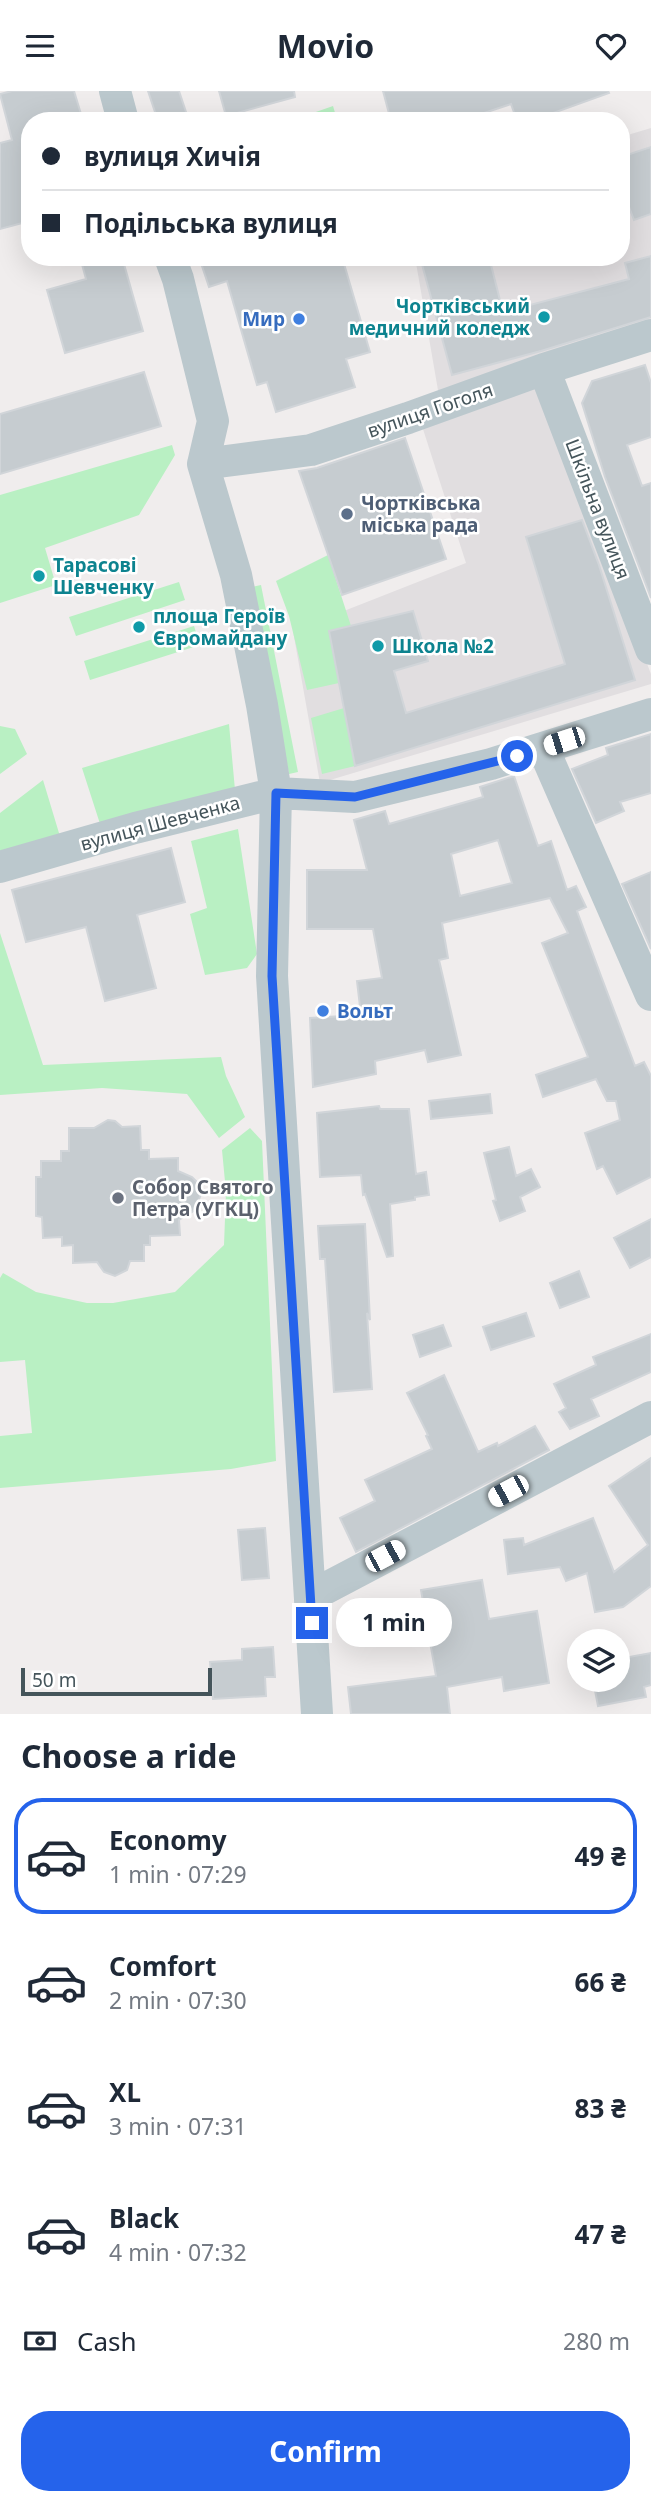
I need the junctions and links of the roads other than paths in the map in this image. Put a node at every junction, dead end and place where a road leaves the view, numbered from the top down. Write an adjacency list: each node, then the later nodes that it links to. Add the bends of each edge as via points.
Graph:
1 (115, 91): 2 (street)
2 (121, 112)
3 (173, 266): 6 (street, via 213,421)
4 (651, 335): 5 (street, вулиця Гоголя)
5 (544, 369): 6 (street, вулиця Гоголя, via 311,450); 7 (street, Шкільна вулиця)
6 (203, 464): 10 (street, via 236,575)
7 (651, 649)
8 (651, 714): 9 (street, вулиця Шевченка)
9 (543, 748): 10 (street, вулиця Шевченка, via 355,797); 12 (street)
10 (276, 793): 11 (street, вулиця Шевченка); 14 (street, via 272,976)
11 (0, 867)
12 (651, 995)
13 (651, 1417): 14 (street)
14 (311, 1596): 15 (street)
15 (317, 1714)

